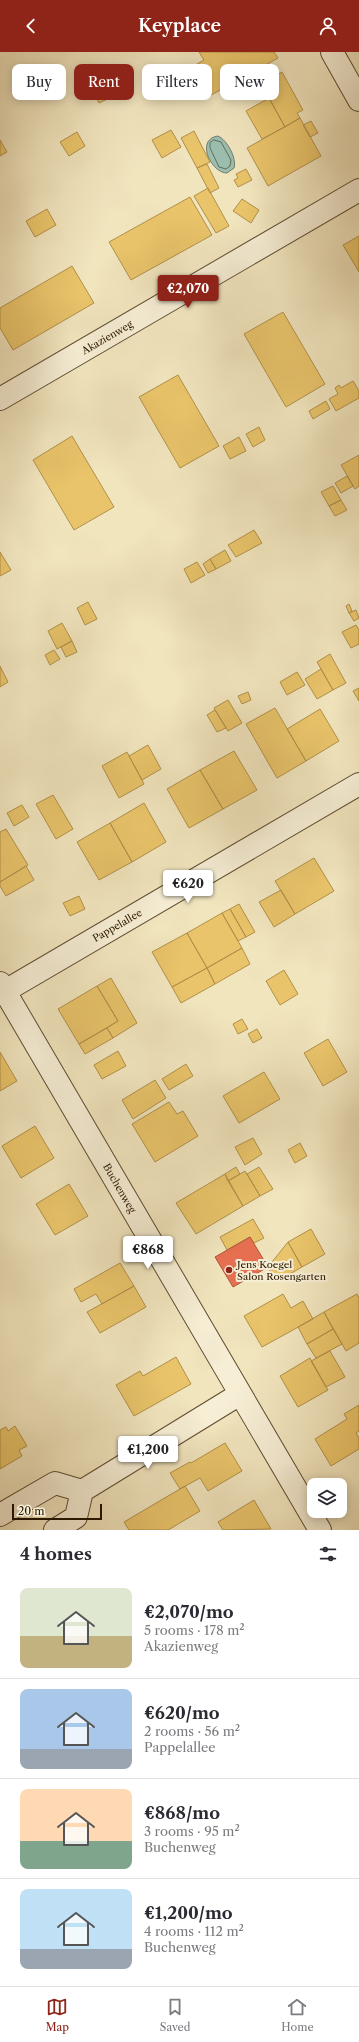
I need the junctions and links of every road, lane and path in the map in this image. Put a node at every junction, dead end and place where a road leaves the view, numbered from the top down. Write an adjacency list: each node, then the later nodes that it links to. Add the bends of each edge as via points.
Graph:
1 (332, 52): 2 (street)
2 (359, 100)
3 (359, 190): 4 (street, Akazienweg)
4 (0, 399)
5 (359, 784): 6 (street, Pappelallee)
6 (2, 990): 7 (street, Buchenweg)
7 (240, 1394): 8 (street); 11 (street, Buchenweg)
8 (82, 1491): 9 (street, via 55,1483); 10 (street, via 76,1517)
9 (0, 1515)
10 (55, 1530)
11 (320, 1530)

